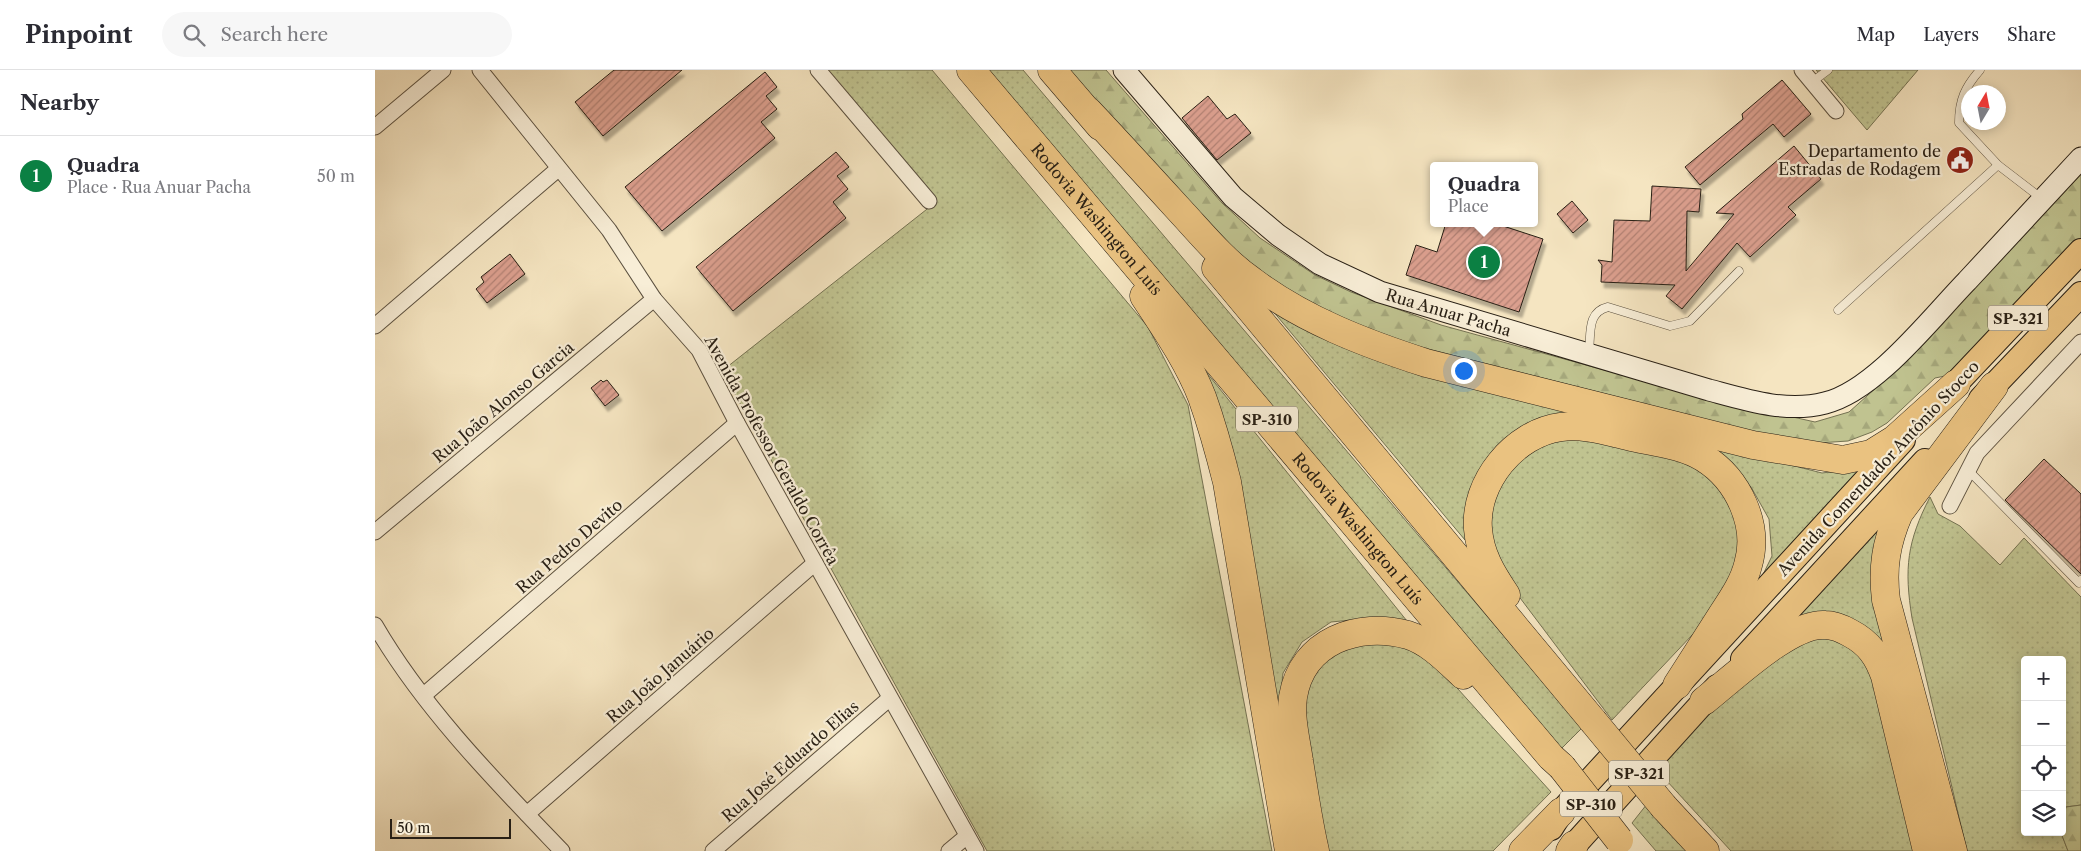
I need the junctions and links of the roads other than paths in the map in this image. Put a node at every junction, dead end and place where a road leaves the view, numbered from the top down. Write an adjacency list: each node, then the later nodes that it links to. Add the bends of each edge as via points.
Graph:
1 (443, 70): 13 (street)
2 (480, 70): 16 (street, Avenida Professor Geraldo Corrêa)
3 (818, 70): 18 (street)
4 (971, 70): 10 (highway, Rodovia Washington Luís / SP-310)
5 (1052, 70): 12 (highway, SP-310)
6 (1124, 70): 26 (street, Rua Anuar Pacha, via 1233,197 1278,235 1320,264 1380,292)
7 (1828, 70): 9 (lane)
8 (1980, 70): 15 (lane, via 1966,85 1959,105 1959,122)
9 (1807, 76): 11 (street)
10 (1003, 106): 41 (highway, Rodovia Washington Luís / SP-310); 52 (highway, via 1143,295 1183,358 1201,395 1227,482)
11 (1836, 111)
12 (1089, 112): 27 (highway, via 1221,254 1250,280 1280,301 1333,328 1426,363 1753,445 1843,460 1871,454 1895,439); 36 (highway, SP-310)
13 (375, 127)
14 (2081, 158): 17 (street, Rua Anuar Pacha)
15 (1998, 165): 17 (lane); 23 (lane)
16 (558, 169): 22 (street, Avenida Professor Geraldo Corrêa, via 609,230); 24 (street)
17 (2043, 199): 26 (street, Rua Anuar Pacha, via 1892,360 1849,394 1825,404 1797,407 1757,403)
18 (929, 201)
19 (2081, 251): 27 (main road, Avenida Comendador Antônio Stocco / SP-321)
20 (1739, 271): 26 (lane, via 1689,321 1679,325 1670,326 1608,307 1598,310 1594,314)
21 (2081, 294): 28 (main road, Avenida Comendador Antônio Stocco / SP-321)
22 (654, 299): 29 (street, Avenida Professor Geraldo Corrêa, via 699,350); 32 (street, Rua João Alonso Garcia)
23 (1838, 310)
24 (375, 326)
25 (2081, 342): 30 (street, via 1977,453)
26 (1588, 354)
27 (1956, 384): 37 (main road, Avenida Comendador Antônio Stocco)
28 (1993, 386): 40 (main road, Avenida Comendador Antônio Stocco); 59 (highway, via 1899,513 1885,555 1886,600)
29 (737, 423): 33 (street, Avenida Professor Geraldo Corrêa); 38 (street, Rua Pedro Devito)
30 (1968, 470): 31 (street); 34 (lane, via 2079,583)
31 (1950, 506)
32 (375, 532)
33 (815, 563): 39 (street, Avenida Professor Geraldo Corrêa); 44 (street, Rua João Januário)
34 (2081, 580)
35 (375, 625): 38 (street)
36 (1561, 682): 37 (highway, via 1488,567 1482,550 1478,513 1484,491 1495,470 1512,451 1542,432 1560,427 1584,427 1679,448 1703,457 1723,472 1739,494 1748,517 1751,540 1749,565 1739,588); 43 (highway, SP-310, bridge)
37 (1677, 685): 42 (main road, SP-321)
38 (424, 695): 44 (street, via 495,782)
39 (890, 698): 45 (street, Avenida Professor Geraldo Corrêa); 49 (street, Rua José Eduardo Elias)
40 (1705, 700): 47 (main road, SP-321); 58 (highway, via 1781,639 1805,628 1824,624 1842,628 1864,640 1878,658 1885,676)
41 (1557, 762): 46 (highway, Rodovia Washington Luís / SP-310, bridge); 53 (highway, via 1433,648 1408,636 1355,631 1315,652 1297,682 1292,714)
42 (1561, 812): 54 (highway); 55 (main road, SP-321)
43 (1671, 813): 56 (highway, SP-310); 57 (highway)
44 (527, 814): 48 (street)
45 (967, 836): 50 (street); 51 (street, Avenida Professor Geraldo Corrêa)
46 (1624, 846)
47 (1571, 849)
48 (562, 851)
49 (713, 851)
50 (949, 851)
51 (976, 851)
52 (1289, 851)
53 (1315, 851)
54 (1523, 851)
55 (1534, 851)
56 (1705, 851)
57 (1711, 851)
58 (1927, 851)
59 (1953, 851)

